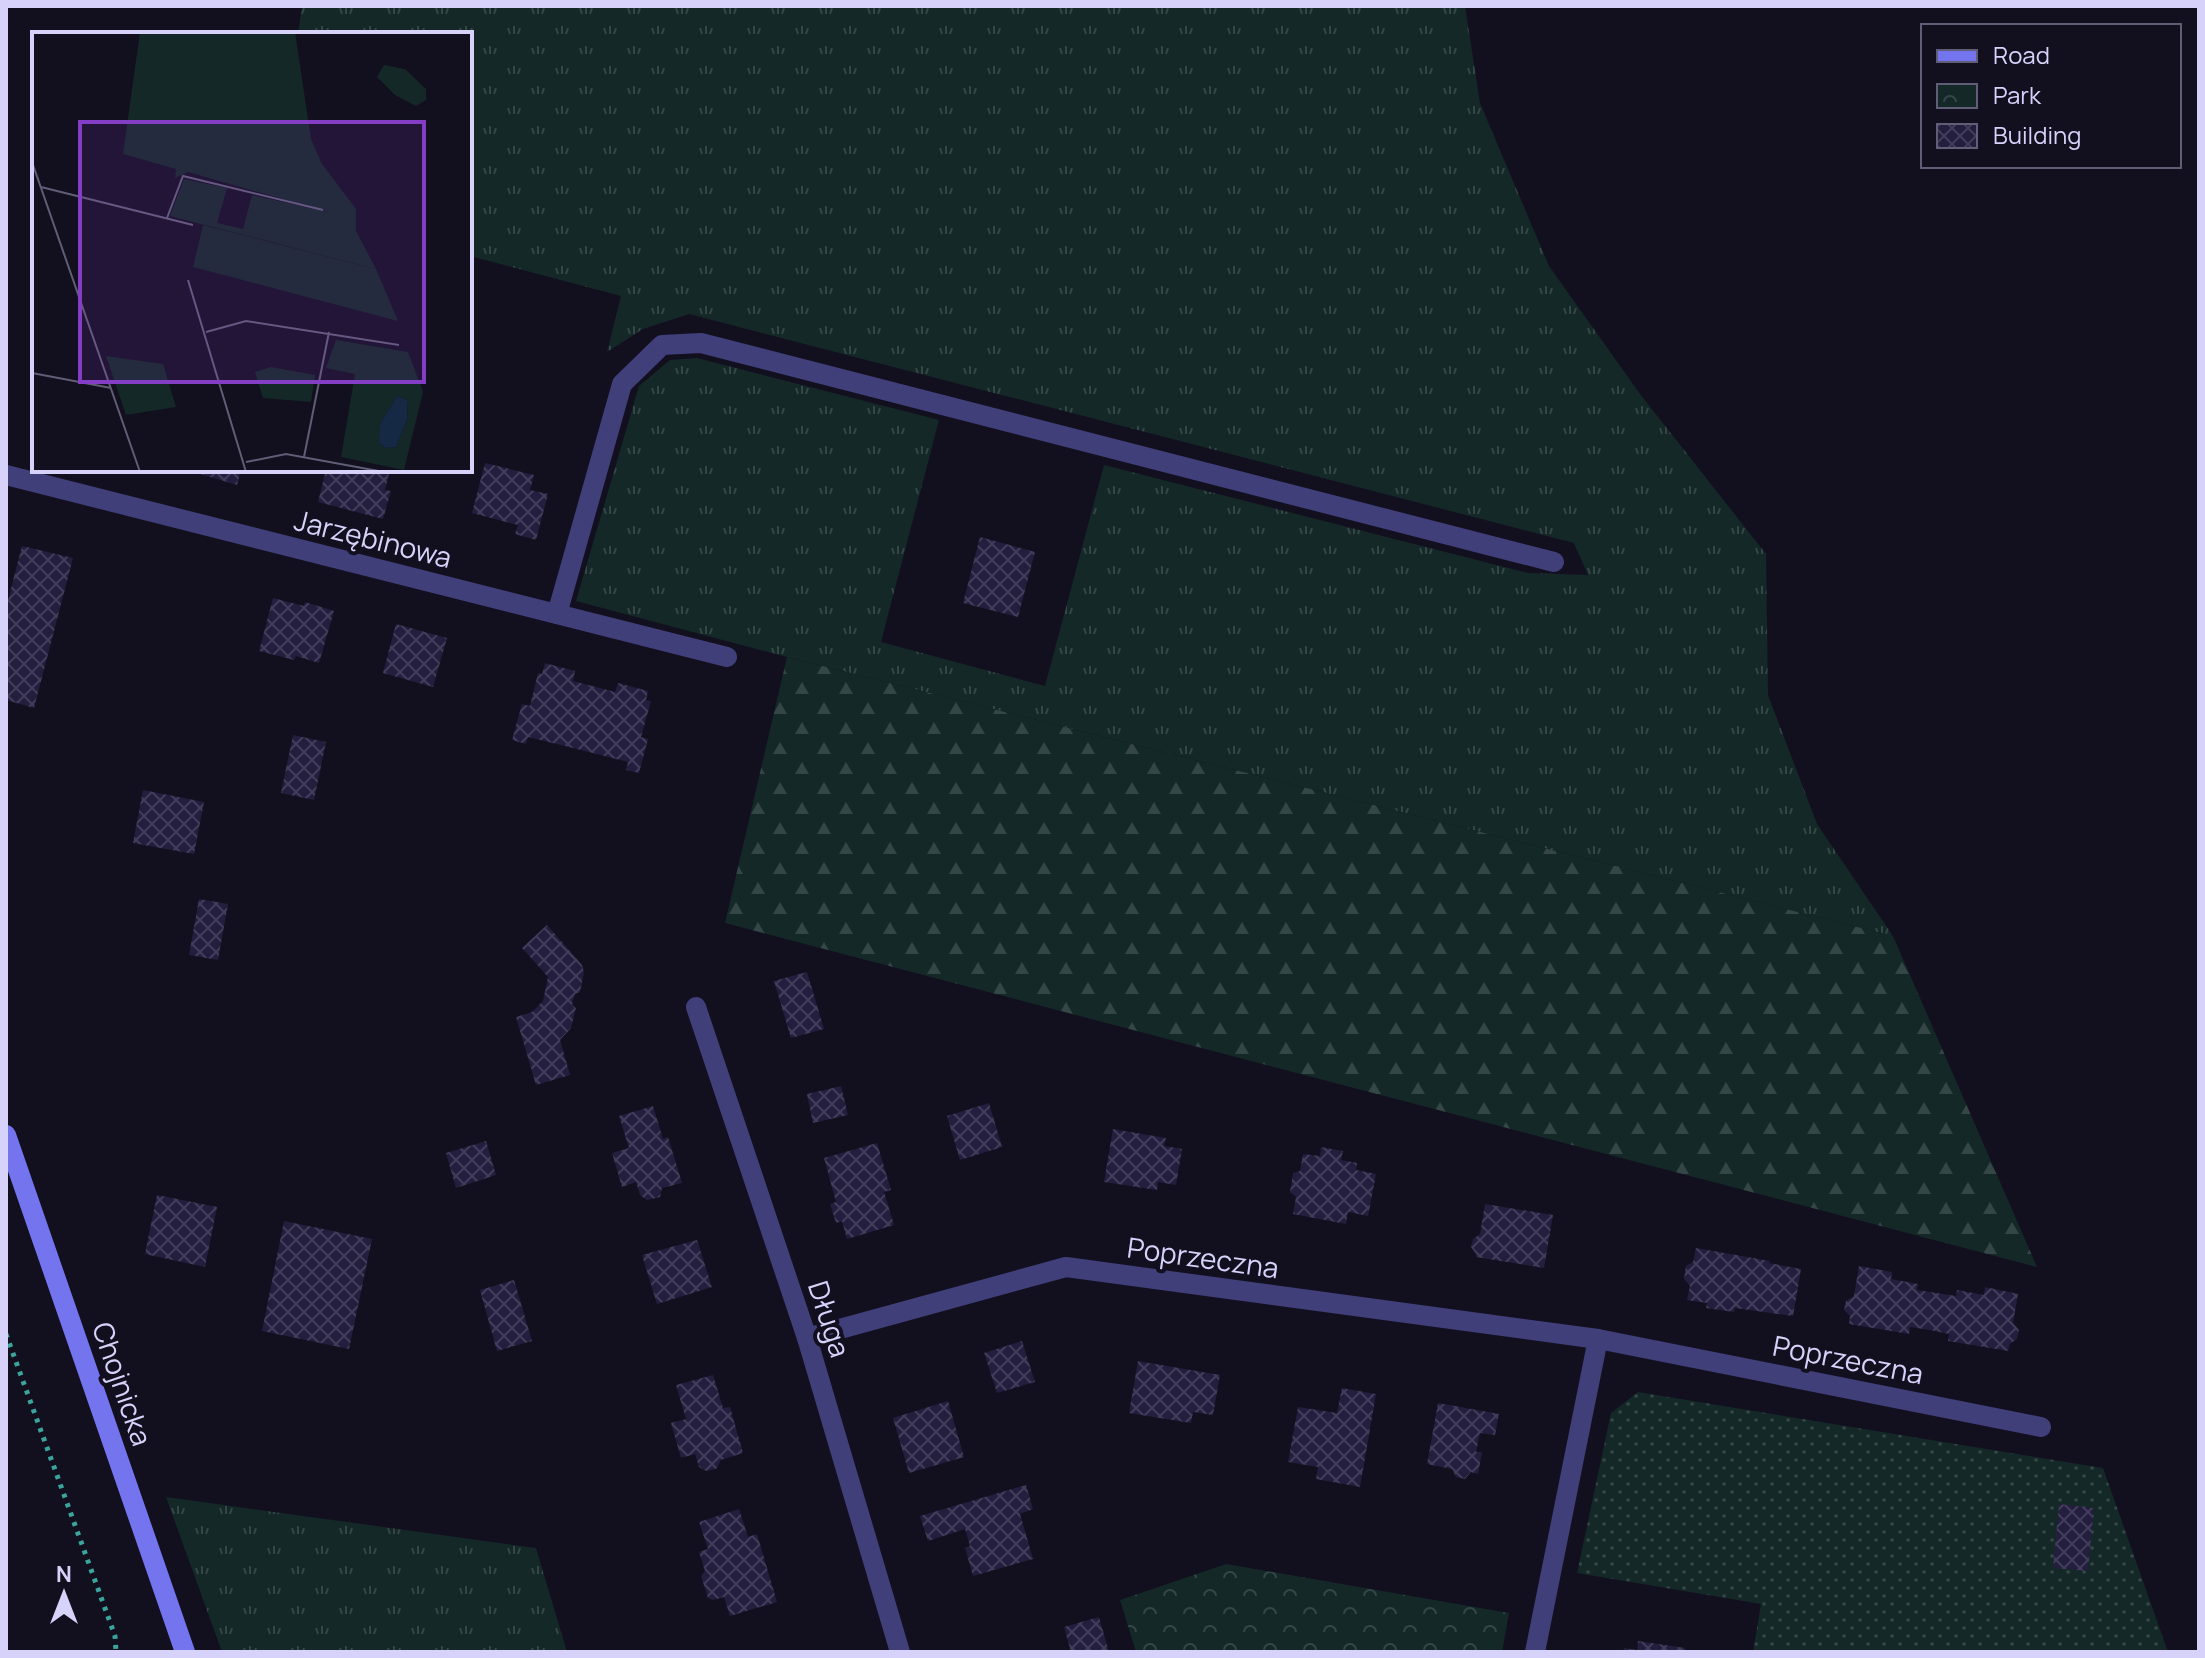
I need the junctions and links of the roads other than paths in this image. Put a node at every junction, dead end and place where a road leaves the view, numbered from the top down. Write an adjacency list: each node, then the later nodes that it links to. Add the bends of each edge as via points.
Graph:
1 (6, 475): 3 (street, Jarzębinowa)
2 (1554, 562): 3 (street, via 701,343 662,345 622,384)
3 (557, 614): 4 (street, Jarzębinowa)
4 (727, 657)
5 (696, 1007): 7 (street, Długa)
6 (6, 1135): 10 (street, Chojnicka)
7 (807, 1338): 8 (street, Poprzeczna, via 1066,1267); 11 (street, Długa)
8 (1598, 1339): 9 (street, Poprzeczna); 12 (street)
9 (2041, 1427)
10 (185, 1652)
11 (900, 1652)
12 (1535, 1652)

